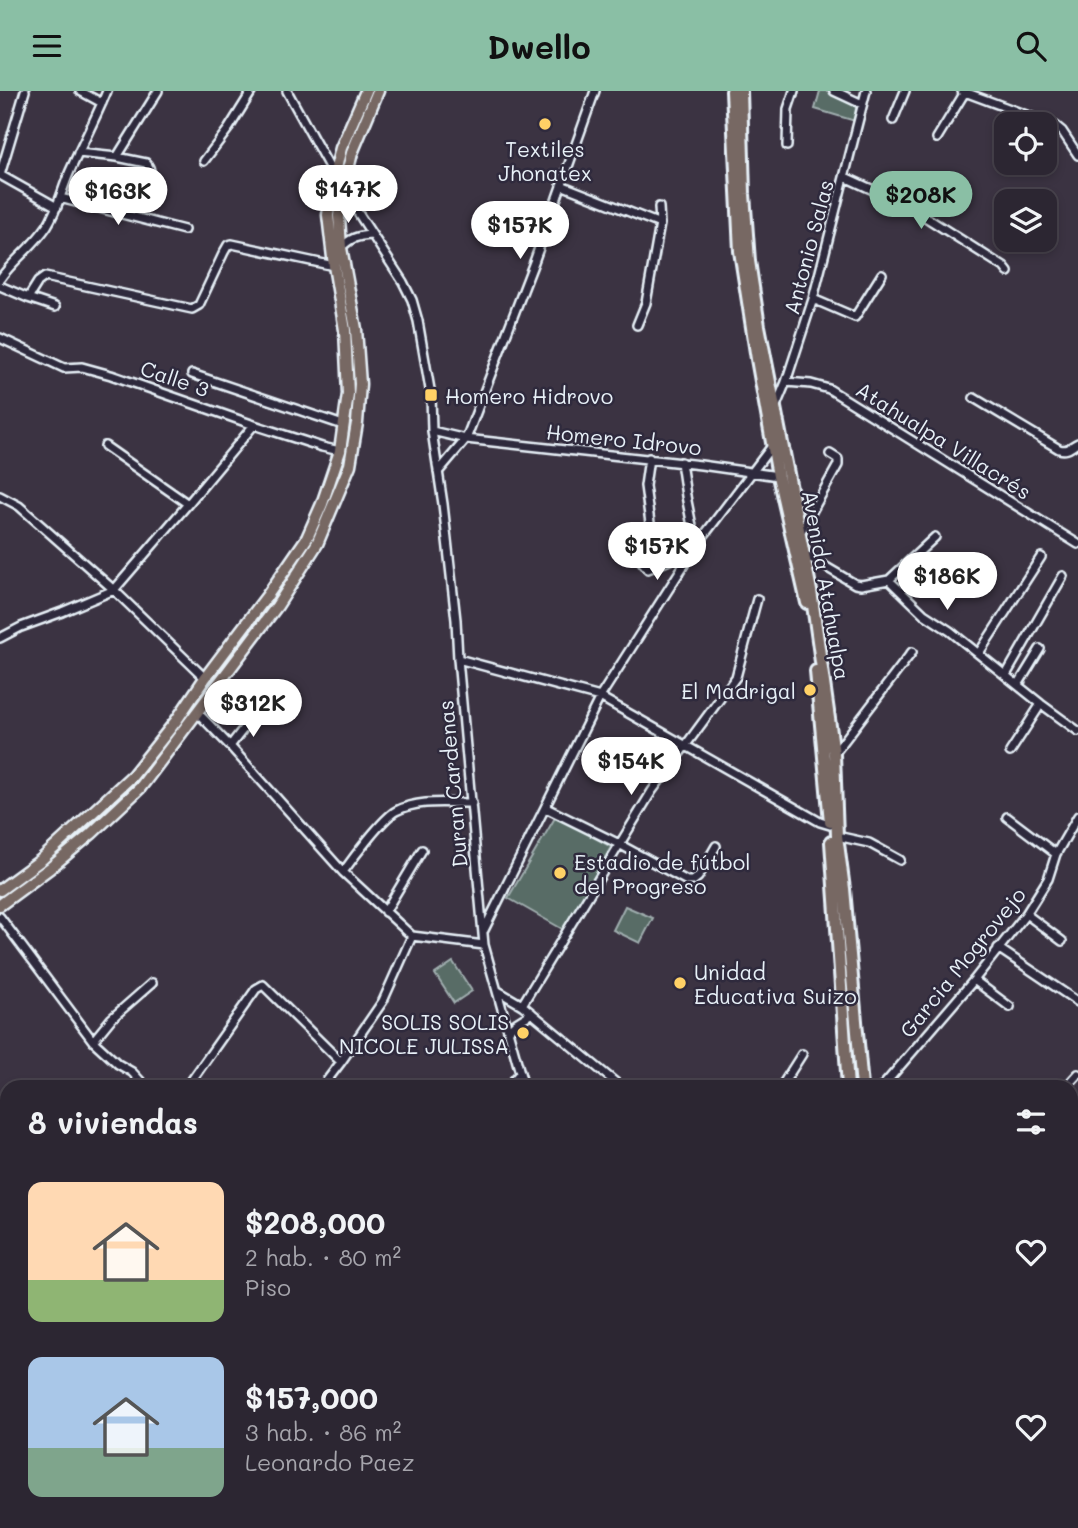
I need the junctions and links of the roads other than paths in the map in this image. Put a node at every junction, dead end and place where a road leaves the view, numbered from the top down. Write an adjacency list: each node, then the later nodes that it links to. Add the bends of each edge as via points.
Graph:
1 (25, 91): 26 (street)
2 (80, 91): 17 (street)
3 (107, 91): 17 (street)
4 (158, 91): 24 (street)
5 (252, 91): 25 (street)
6 (287, 91): 27 (street, Duran Cardenas)
7 (366, 91): 27 (main road)
8 (378, 91): 30 (main road)
9 (595, 91): 29 (street)
10 (732, 91): 60 (highway, Avenida Atahualpa, via 740,251)
11 (741, 91): 52 (highway, Avenida Atahualpa, via 749,261)
12 (794, 91): 21 (street)
13 (834, 91): 18 (street)
14 (866, 91): 18 (street, Antonio Salas)
15 (905, 91): 19 (street)
16 (964, 92): 20 (street); 23 (street, via 1056,126)
17 (102, 103): 22 (street)
18 (862, 104): 28 (street, Antonio Salas)
19 (893, 120)
20 (937, 138)
21 (787, 146)
22 (78, 153): 24 (street); 32 (street)
23 (1078, 155)
24 (117, 157): 31 (street, via 149,165)
25 (204, 160)
26 (0, 175): 33 (street)
27 (334, 176): 30 (street, Duran Cardenas); 39 (main road, via 328,215)
28 (845, 177): 40 (street, via 908,206); 45 (street, Antonio Salas)
29 (561, 185): 35 (street); 57 (street)
30 (343, 188): 37 (street, Duran Cardenas); 38 (main road)
31 (148, 195)
32 (60, 198): 33 (street); 36 (street)
33 (57, 207): 42 (street, via 45,229)
34 (659, 207): 35 (street)
35 (660, 224): 47 (street, via 646,303)
36 (184, 230)
37 (372, 235): 38 (street, via 349,239); 55 (street, Duran Cardenas, via 412,300 431,395)
38 (341, 249): 90 (main road, via 356,329 360,384 350,465 317,544)
39 (334, 266): 44 (street, via 232,244 199,305 192,309 45,277); 54 (main road, via 345,330 348,394)
40 (1008, 272)
41 (882, 274): 45 (street, via 855,317)
42 (0, 279)
43 (0, 286): 44 (street)
44 (28, 298): 46 (street)
45 (813, 299): 50 (street, Antonio Salas)
46 (55, 307)
47 (637, 325)
48 (0, 338): 53 (street, Calle 3, via 61,367 111,375)
49 (192, 374): 54 (street)
50 (786, 382): 52 (street, Antonio Salas); 72 (street, Atahualpa Villacrés, via 829,390)
51 (974, 398): 58 (street, via 1059,449)
52 (775, 410): 70 (highway, Avenida Atahualpa)
53 (254, 425): 61 (street, Calle 3); 69 (street)
54 (343, 425): 61 (main road)
55 (432, 431): 57 (street, Homero Idrovo); 65 (street, Duran Cardenas)
56 (1078, 436): 58 (street)
57 (466, 439): 63 (street, Homero Idrovo); 65 (street)
58 (1076, 444)
59 (105, 446): 69 (street)
60 (773, 446): 66 (street); 67 (highway, Avenida Atahualpa)
61 (340, 451): 86 (main road, via 307,538)
62 (830, 454): 70 (street, via 838,464)
63 (649, 459): 64 (street, Homero Idrovo); 73 (street, via 645,486 650,523 635,553 648,569)
64 (681, 462): 66 (street, Homero Idrovo); 73 (street)
65 (438, 472): 84 (street, Duran Cardenas)
66 (752, 472): 67 (street, Homero Idrovo); 73 (street)
67 (778, 476): 74 (highway, Avenida Atahualpa)
68 (0, 496): 78 (street, via 19,506)
69 (188, 504): 78 (street)
70 (800, 533): 74 (highway, Avenida Atahualpa)
71 (935, 537): 77 (street)
72 (1078, 544)
73 (695, 548): 88 (street)
74 (800, 554): 77 (street, via 855,584); 96 (highway, Avenida Atahualpa, via 820,646); 101 (highway, Avenida Atahualpa, via 814,648)
75 (1041, 557): 83 (street)
76 (1063, 576): 85 (street)
77 (889, 580): 83 (street, via 925,614)
78 (114, 590): 80 (street); 86 (street)
79 (757, 599): 93 (street, via 736,677)
80 (0, 638)
81 (1040, 649): 87 (street)
82 (912, 652): 96 (street)
83 (979, 653): 85 (street)
84 (458, 659): 88 (street); 97 (street, Duran Cardenas)
85 (1006, 675): 87 (street)
86 (205, 678): 109 (main road, via 133,775 41,860)
87 (1018, 685): 89 (street)
88 (600, 697): 93 (street); 98 (street)
89 (1041, 704): 92 (street); 95 (street)
90 (197, 712): 94 (street); 110 (main road, via 140,788 91,834)
91 (254, 715): 94 (street)
92 (1078, 731)
93 (685, 745): 101 (street); 103 (street)
94 (230, 746): 108 (street)
95 (1010, 752)
96 (834, 754): 102 (highway, Avenida Atahualpa)
97 (472, 803): 108 (street, via 417,804 396,811); 114 (street, Duran Cardenas)
98 (546, 808): 103 (street); 114 (street)
99 (1007, 817): 106 (street)
100 (1078, 817): 106 (street, Garcia Mogrovejo)
101 (830, 825): 138 (highway, Avenida Atahualpa)
102 (837, 836): 107 (street, via 869,843); 139 (highway, Avenida Atahualpa)
103 (619, 843): 104 (street, via 687,881 698,877); 123 (street)
104 (716, 846)
105 (422, 850): 111 (street)
106 (1056, 854): 112 (street, Garcia Mogrovejo, via 1048,879)
107 (900, 860)
108 (343, 872): 111 (street)
109 (0, 890)
110 (0, 905)
111 (385, 912): 115 (street)
112 (1026, 914): 116 (street); 118 (street, Garcia Mogrovejo)
113 (0, 917): 127 (street)
114 (483, 931): 117 (street, Duran Cardenas)
115 (412, 936): 117 (street); 129 (street, via 383,1001)
116 (1062, 941)
117 (484, 946): 121 (street, Duran Cardenas)
118 (998, 948): 119 (street, Garcia Mogrovejo); 122 (street)
119 (974, 980): 124 (street); 140 (street, Garcia Mogrovejo)
120 (152, 983): 127 (street)
121 (497, 991): 123 (street); 126 (street, Duran Cardenas)
122 (1078, 1002)
123 (522, 1005): 125 (street)
124 (1010, 1007)
125 (532, 1013): 126 (street); 136 (street)
126 (508, 1031): 130 (street, Duran Cardenas)
127 (93, 1041): 132 (street)
128 (802, 1054): 137 (street)
129 (341, 1062): 131 (street); 133 (street, via 263,985)
130 (520, 1073): 134 (street); 135 (street, Duran Cardenas)
131 (329, 1079)
132 (139, 1080)
133 (192, 1080)
134 (514, 1080)
135 (522, 1080)
136 (613, 1080)
137 (785, 1080)
138 (848, 1080)
139 (861, 1080)
140 (888, 1080)

